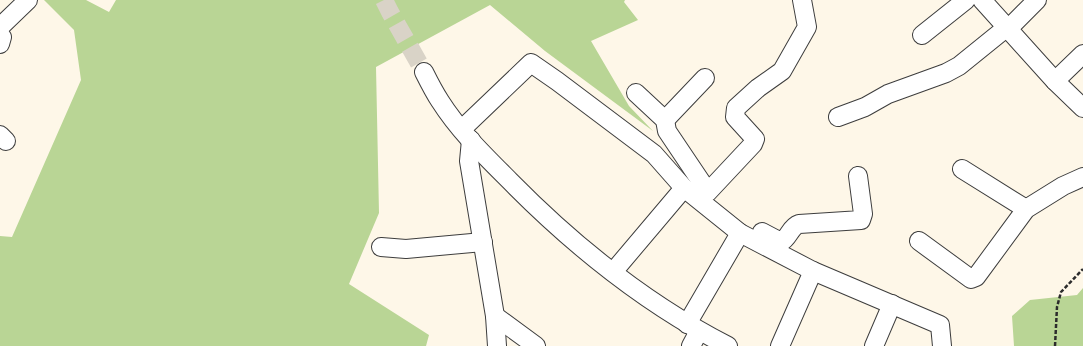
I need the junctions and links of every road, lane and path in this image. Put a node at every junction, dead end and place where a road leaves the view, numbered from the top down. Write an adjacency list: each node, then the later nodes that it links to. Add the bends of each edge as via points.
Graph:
1 (28, 0): 6 (street)
2 (802, 0): 25 (street, via 807,27 782,71 736,108 735,117 755,139 753,144)
3 (966, 0): 8 (street)
4 (982, 0): 7 (street)
5 (1037, 0): 7 (street)
6 (0, 27)
7 (1007, 28): 14 (street); 17 (street, via 959,66 946,73 888,94)
8 (922, 35)
9 (0, 36): 10 (street)
10 (0, 44)
11 (1083, 54): 14 (street)
12 (424, 72): 19 (street, via 441,102)
13 (705, 78): 18 (street)
14 (1055, 81): 16 (street)
15 (636, 93): 18 (street)
16 (1083, 108)
17 (838, 117)
18 (665, 120): 25 (street, via 667,131)
19 (466, 134): 20 (street, via 531,63); 28 (street); 33 (street, via 526,197 577,245)
20 (654, 154): 24 (street); 25 (street, via 664,150)
21 (962, 169): 26 (street)
22 (858, 176): 25 (street, via 863,214 861,220 799,224 794,226 781,242 734,216)
23 (1083, 177): 26 (street)
24 (684, 188): 27 (street); 33 (street)
25 (708, 192)
26 (1026, 209): 29 (street, via 976,277 971,279)
27 (740, 233): 32 (street); 36 (street)
28 (483, 242): 30 (street, via 406,249); 35 (street)
29 (919, 242)
30 (381, 247)
31 (1083, 269): 43 (path, via 1061,292 1057,307)
32 (813, 271): 34 (street); 40 (street)
33 (613, 272): 36 (street)
34 (892, 304): 41 (street); 42 (street, via 940,325)
35 (495, 316): 37 (street); 38 (street)
36 (692, 334): 39 (street)
37 (497, 346)
38 (536, 346)
39 (728, 346)
40 (780, 346)
41 (874, 346)
42 (942, 346)
43 (1055, 346)

